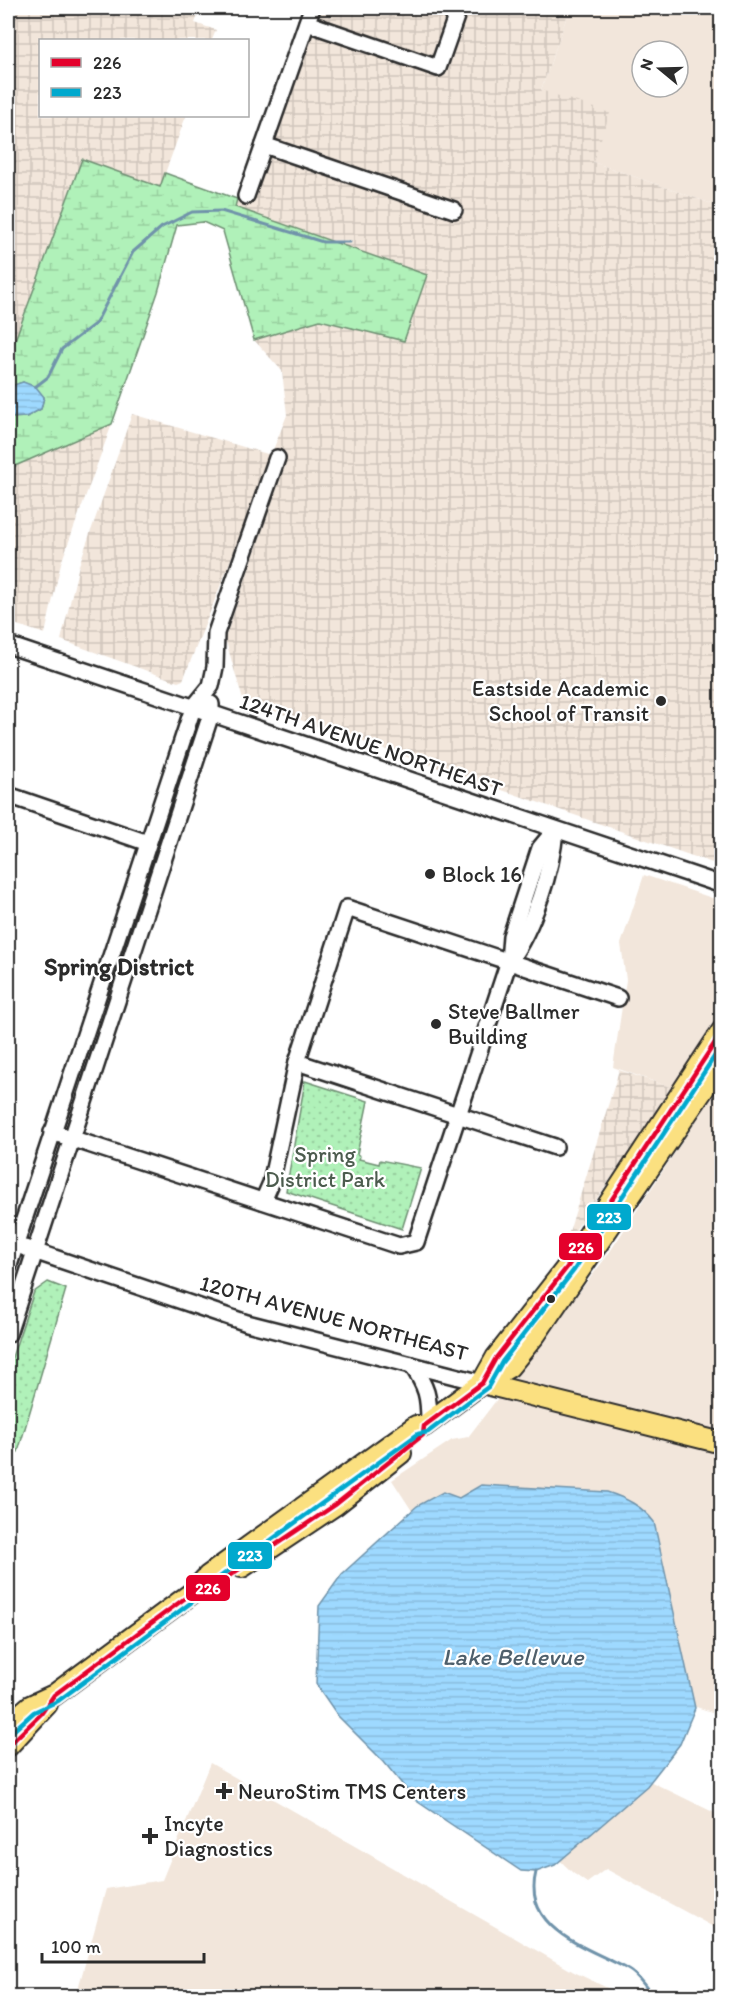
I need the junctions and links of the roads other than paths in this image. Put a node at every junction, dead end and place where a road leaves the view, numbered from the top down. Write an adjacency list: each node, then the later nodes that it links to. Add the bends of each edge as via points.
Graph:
1 (312, 8): 3 (street)
2 (459, 8): 3 (street, via 438,68)
3 (307, 23): 4 (street)
4 (264, 145): 5 (street); 6 (street)
5 (246, 196)
6 (454, 210)
7 (277, 458): 9 (street, via 216,633)
8 (8, 645): 10 (street, 124TH AVENUE NORTHEAST)
9 (211, 686): 10 (street); 11 (street)
10 (193, 708): 11 (street, 124TH AVENUE NORTHEAST); 14 (street)
11 (211, 714): 13 (street, 124TH AVENUE NORTHEAST); 24 (street)
12 (14, 798): 14 (street)
13 (555, 830): 15 (street, 124TH AVENUE NORTHEAST); 16 (street, via 540,848 511,936)
14 (148, 843): 23 (street)
15 (722, 885)
16 (509, 961): 17 (street); 19 (street, via 346,908); 22 (street)
17 (618, 998)
18 (722, 1031): 21 (main road)
19 (297, 1062): 22 (street); 26 (street, via 271,1183)
20 (722, 1062): 21 (main road)
21 (689, 1097): 32 (main road, via 568,1266 496,1358)
22 (458, 1115): 25 (street); 26 (street, via 418,1237 411,1245 399,1246)
23 (52, 1132): 24 (street); 27 (street)
24 (72, 1138): 26 (street); 28 (street)
25 (555, 1147)
26 (263, 1201)
27 (11, 1244): 28 (street, 120TH AVENUE NORTHEAST); 29 (street)
28 (34, 1252): 30 (street); 31 (street, 120TH AVENUE NORTHEAST, via 247,1323)
29 (8, 1268)
30 (8, 1334)
31 (412, 1365): 32 (street, 120TH AVENUE NORTHEAST); 33 (street, via 429,1396)
32 (482, 1383): 33 (main road); 34 (main road, 120TH AVENUE NORTHEAST)
33 (427, 1424): 35 (main road, via 416,1426 208,1576 192,1593)
34 (722, 1443)
35 (58, 1692): 36 (main road, via 30,1706); 37 (main road)
36 (8, 1725)
37 (8, 1746)

